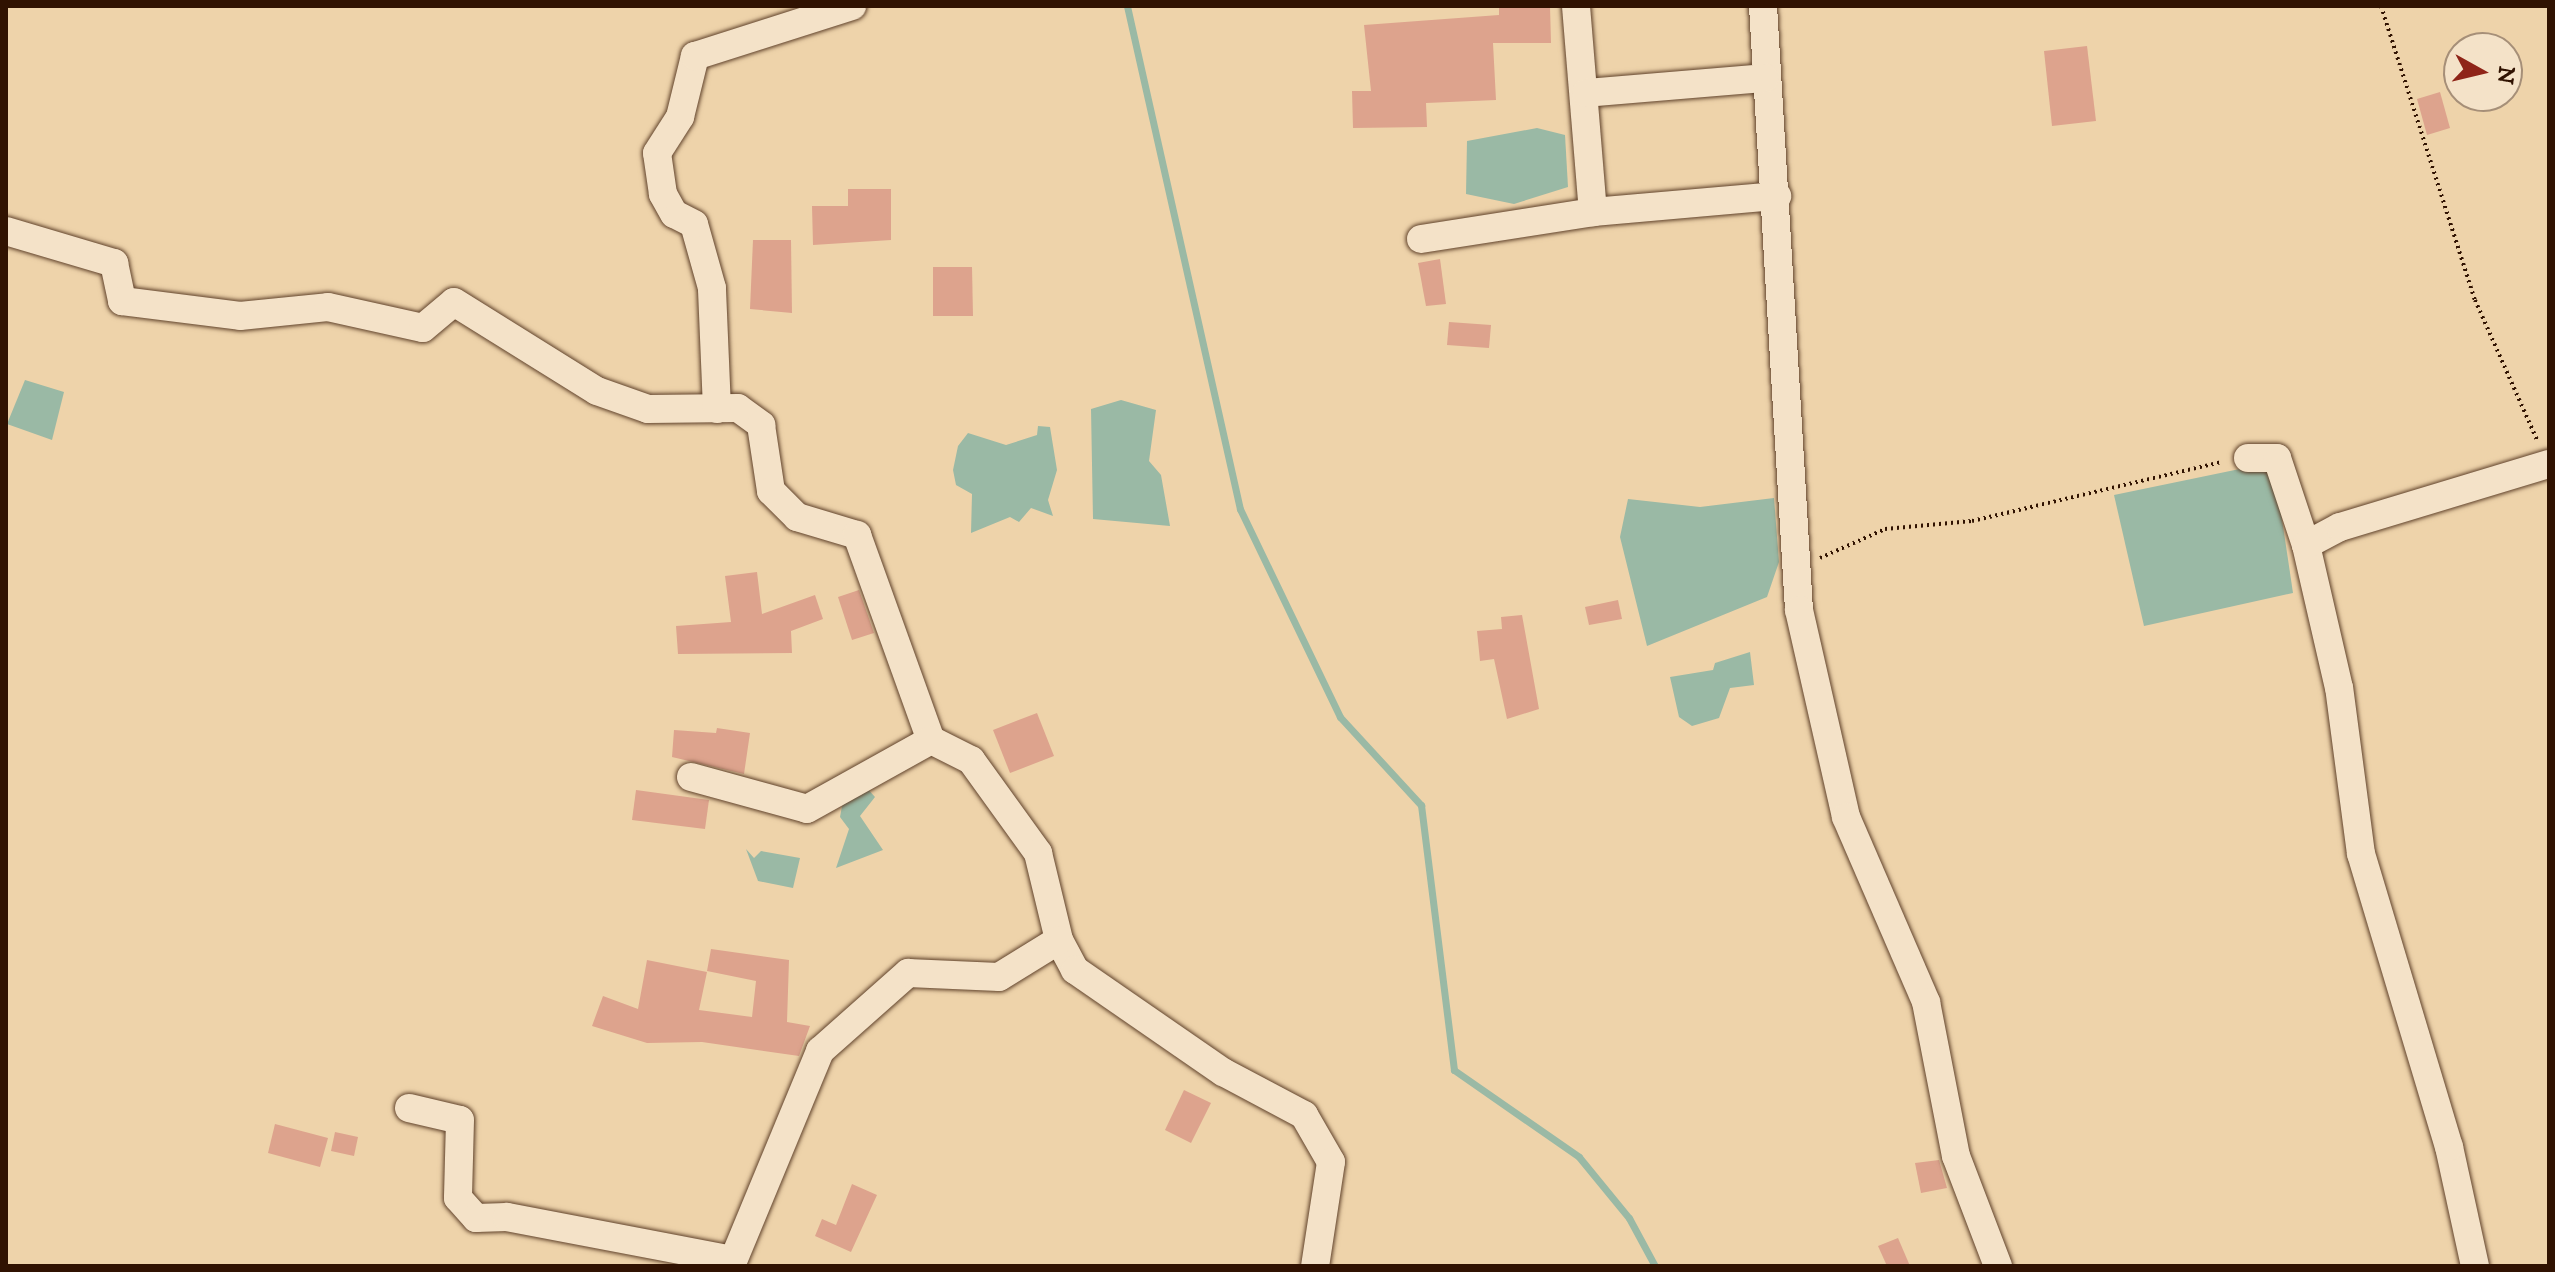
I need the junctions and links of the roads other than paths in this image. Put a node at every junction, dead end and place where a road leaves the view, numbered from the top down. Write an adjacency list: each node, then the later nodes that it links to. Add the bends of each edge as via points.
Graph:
1 (852, 6): 10 (street, via 695,56 680,117 657,153 663,194 674,214 694,224 712,288)
2 (1576, 6): 5 (street)
3 (1763, 6): 4 (street)
4 (1764, 78): 5 (street); 6 (street)
5 (1586, 93): 7 (street)
6 (1777, 196): 7 (street); 20 (street, via 1795,573 1846,817 1926,1002 1956,1156)
7 (1593, 212): 9 (street)
8 (6, 231): 10 (street, via 114,263 122,301 240,316 328,307 423,328 454,302 597,391 648,409)
9 (1421, 239)
10 (717, 409): 14 (street, via 738,408 761,425 771,491 797,517 857,535)
11 (2248, 458): 13 (street, via 2277,458)
12 (2548, 464): 13 (street, via 2340,527)
13 (2306, 545): 21 (street, via 2339,688 2361,854 2449,1147)
14 (931, 740): 15 (street, via 807,809); 16 (street, via 971,760 1038,853)
15 (691, 777)
16 (1059, 940): 18 (street, via 999,977 908,973 820,1051); 19 (street, via 1075,970 1223,1072 1304,1115 1331,1162)
17 (409, 1108): 18 (street, via 460,1120 458,1198 476,1218 507,1217)
18 (732, 1263)
19 (1315, 1266)
20 (1998, 1266)
21 (2475, 1266)

